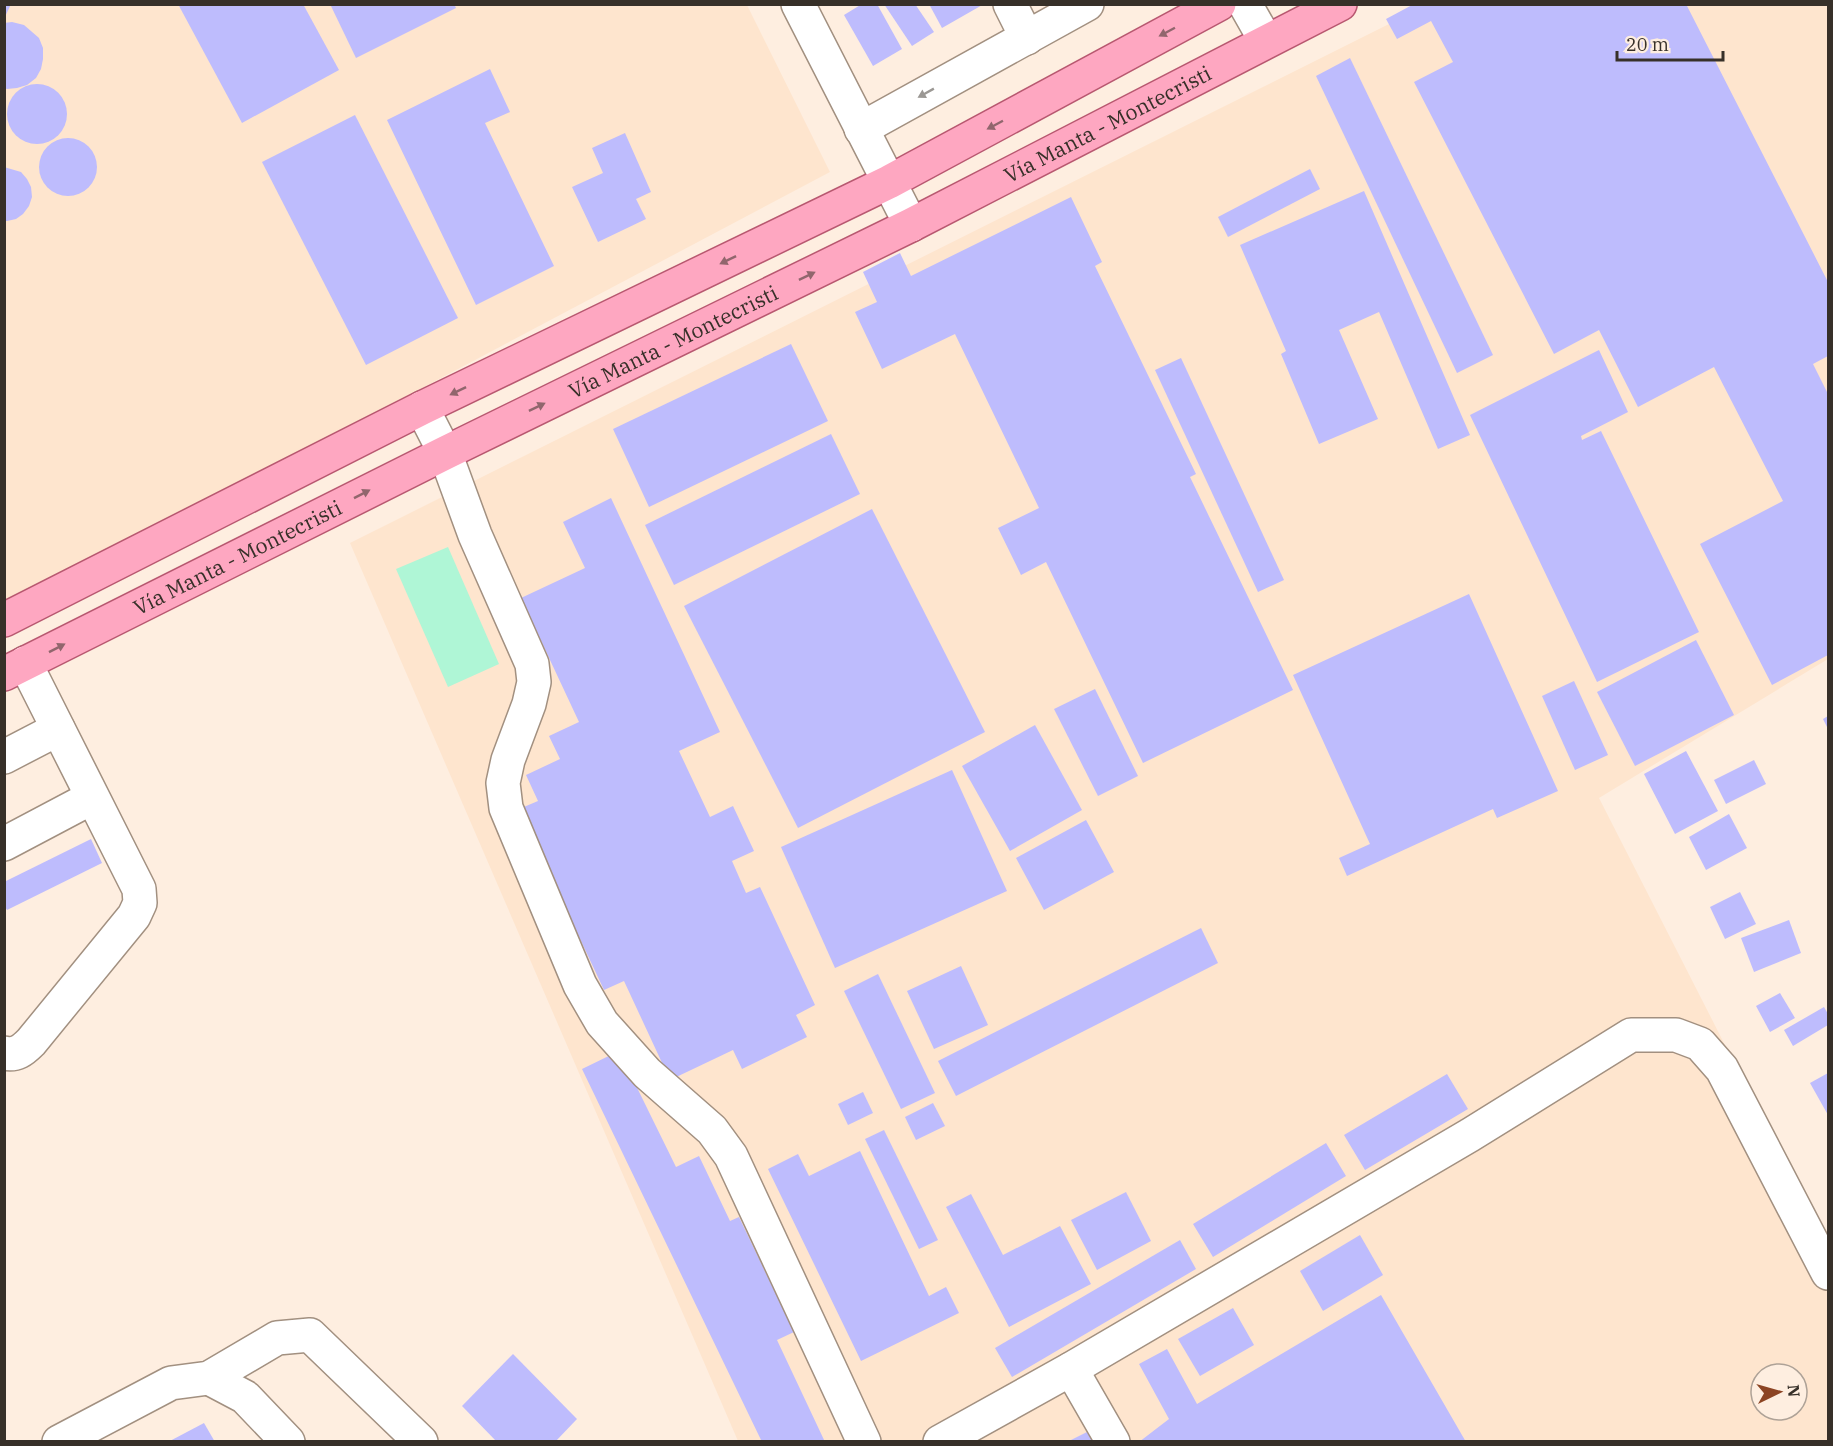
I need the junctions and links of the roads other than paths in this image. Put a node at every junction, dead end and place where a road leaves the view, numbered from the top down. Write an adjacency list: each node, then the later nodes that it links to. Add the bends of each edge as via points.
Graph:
1 (798, 4): 9 (street)
2 (1010, 4): 7 (street)
3 (1087, 4): 7 (street)
4 (1219, 4): 10 (main road, one-way to 10)
5 (1245, 4): 8 (street)
6 (1340, 4): 8 (main road, Vía Manta - Montecristi)
7 (1027, 38): 9 (street, one-way to 9)
8 (1266, 41): 11 (main road, Vía Manta - Montecristi)
9 (861, 129): 10 (street)
10 (889, 182): 11 (street); 12 (main road, one-way to 12)
11 (911, 225): 13 (main road, Vía Manta - Montecristi, one-way to 11)
12 (422, 408): 13 (street); 14 (main road)
13 (445, 453): 15 (main road, Vía Manta - Montecristi, one-way to 13); 27 (street, via 475,535 532,664 534,682 529,704 503,783 506,808 580,985 603,1023 647,1073 712,1130 731,1156)
14 (4, 620)
15 (15, 669): 16 (street)
16 (58, 729): 17 (street); 18 (street)
17 (4, 757)
18 (92, 798): 19 (street); 20 (street, via 138,889 140,903 134,916 31,1042 22,1051)
19 (4, 844)
20 (4, 1053)
21 (1828, 1273): 22 (street, via 1722,1069 1700,1044 1676,1035 1631,1035 1470,1136)
22 (1071, 1369): 28 (street); 29 (street)
23 (208, 1378): 24 (street, via 171,1383); 25 (street, via 245,1396); 26 (street, via 277,1338 310,1335)
24 (59, 1442)
25 (288, 1442)
26 (421, 1442)
27 (864, 1442)
28 (940, 1442)
29 (1113, 1442)

